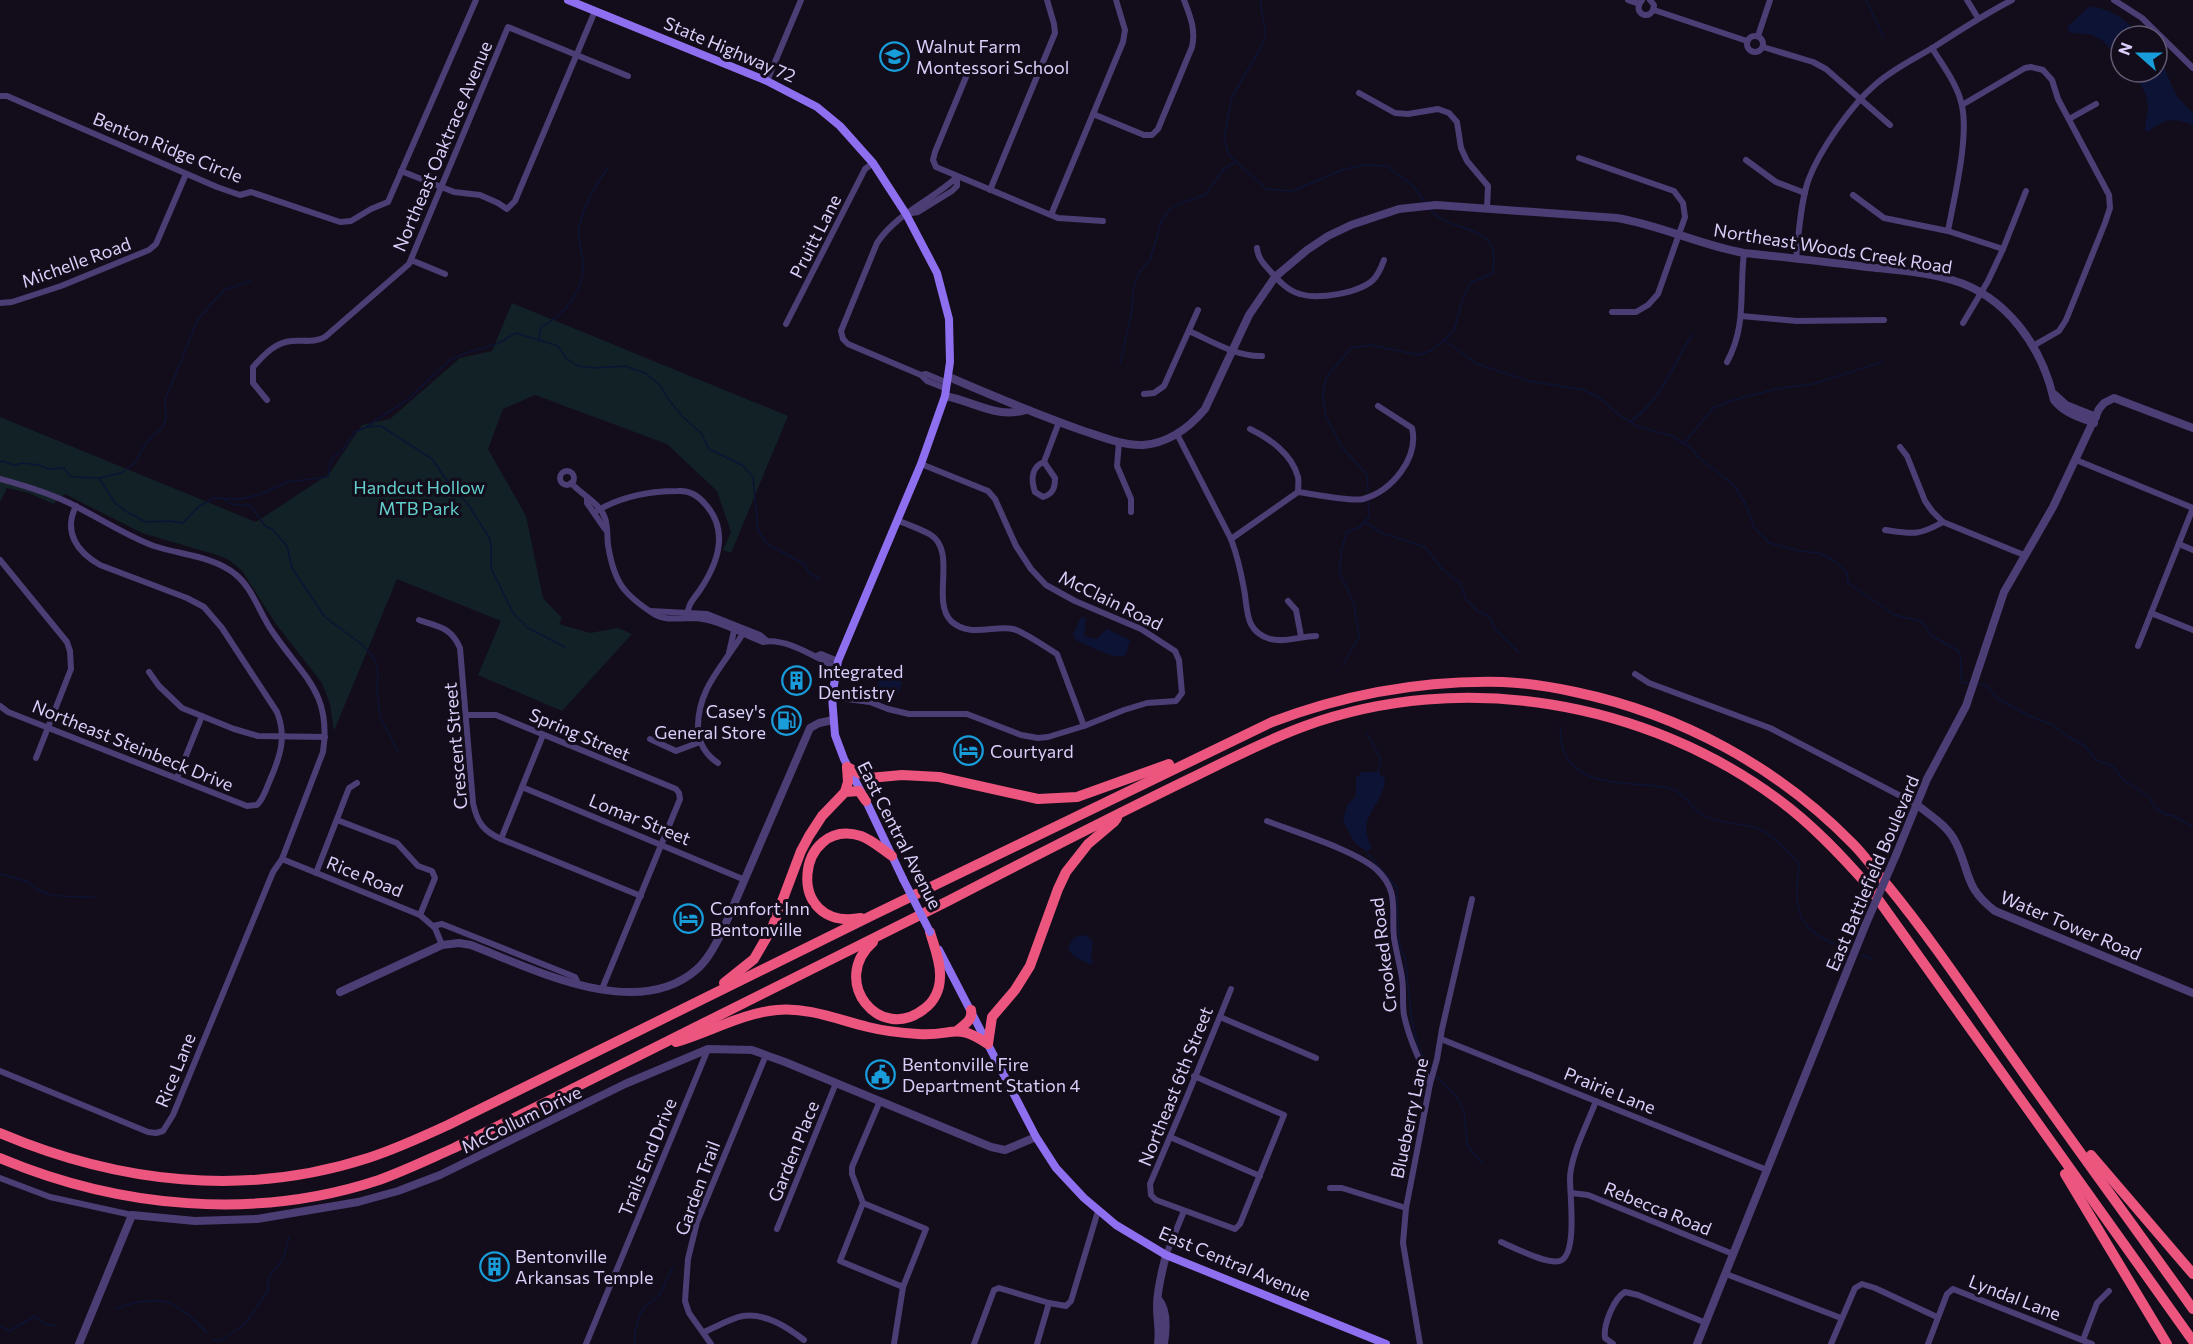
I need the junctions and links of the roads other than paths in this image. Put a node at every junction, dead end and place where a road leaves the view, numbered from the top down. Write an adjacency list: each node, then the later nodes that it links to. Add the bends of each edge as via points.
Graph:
1 (476, 0): 38 (street, Benton Ridge Circle)
2 (568, 0): 15 (main road, State Highway 72)
3 (801, 0): 25 (street)
4 (1047, 0): 42 (street, via 1054,33)
5 (1116, 0): 31 (street, via 1125,30 1123,42)
6 (1184, 0): 31 (street, via 1195,35 1158,129 1152,135 1144,135)
7 (1628, 0): 13 (street)
8 (1650, 0): 14 (street)
9 (1770, 0): 17 (street)
10 (1967, 0): 16 (street)
11 (2013, 0): 16 (street)
12 (2114, 0): 22 (street, via 2142,18)
13 (1640, 2): 14 (street, via 1643,15)
14 (1654, 10): 18 (street)
15 (595, 11): 21 (street); 25 (main road, State Highway 72)
16 (1978, 18): 20 (street)
17 (1758, 36): 18 (street); 19 (street)
18 (1747, 41): 19 (street, via 1752,52)
19 (1763, 47): 28 (street, via 1826,69)
20 (1932, 48): 28 (street, via 1894,70); 30 (street, via 1954,83)
21 (577, 55): 24 (street); 41 (street, via 515,201 507,209 480,195); 41 (street, Northeast Oaktrace Avenue, via 508,27)
22 (2193, 68)
23 (968, 72): 40 (street, via 933,160 936,167)
24 (628, 76)
25 (767, 81): 34 (main road, State Highway 72, via 817,107)
26 (1359, 93): 46 (street, via 1395,113 1438,109 1452,115 1465,157 1488,186)
27 (0, 96): 39 (street, Benton Ridge Circle)
28 (1861, 99): 33 (street); 44 (street, via 1815,166)
29 (2096, 104): 32 (street)
30 (1962, 105): 32 (street, via 2031,67 2043,70 2052,80); 50 (street, via 1964,132)
31 (1093, 114): 48 (street)
32 (2069, 119): 69 (street, via 2109,195 2110,208 2066,320 2059,331)
33 (1890, 125)
34 (864, 152): 37 (main road, East Central Avenue)
35 (1580, 158): 51 (street, via 1674,191 1683,203 1685,216)
36 (1746, 160): 44 (street, via 1776,183)
37 (873, 163): 47 (main road, East Central Avenue); 67 (street, Pruitt Lane, via 865,169)
38 (401, 171): 39 (street, Benton Ridge Circle, via 388,202 351,221 340,222 251,192 240,195); 41 (street)
39 (186, 174): 61 (street, Michelle Road, via 156,244 149,250 45,291)
40 (957, 177): 42 (street); 47 (street, via 957,186 952,190 918,212)
41 (441, 188): 56 (street, Northeast Oaktrace Avenue)
42 (990, 190): 48 (street)
43 (2026, 191): 53 (street)
44 (1805, 193): 55 (street)
45 (1853, 195): 50 (street, via 1884,218)
46 (1487, 208): 51 (street, Northeast Woods Creek Road, via 1632,220); 59 (street, Northeast Woods Creek Road, via 1432,205 1398,209 1362,220 1328,236)
47 (906, 214): 73 (main road, East Central Avenue, via 933,265 945,298 951,346); 73 (street, via 877,243 841,331 848,344 927,381)
48 (1051, 215): 49 (street)
49 (1102, 221)
50 (1948, 231): 53 (street)
51 (1679, 235): 54 (street, Northeast Woods Creek Road); 63 (street, via 1658,294 1636,312)
52 (1257, 248): 59 (street, via 1258,257)
53 (2003, 249): 60 (street)
54 (1744, 253): 55 (street, Northeast Woods Creek Road); 64 (street)
55 (1796, 258): 60 (street, Northeast Woods Creek Road, via 1923,273 1955,280)
56 (411, 260): 58 (street); 75 (street, Northeast Oaktrace Avenue, via 325,337 279,343 262,356 253,367 253,383)
57 (1384, 260): 59 (street, via 1372,281 1343,292 1301,295)
58 (445, 274)
59 (1275, 277): 70 (street, Northeast Woods Creek Road, via 1249,315)
60 (1980, 292): 66 (street); 69 (street, Northeast Woods Creek Road, via 2007,312)
61 (0, 303)
62 (1198, 310): 68 (street)
63 (1612, 312)
64 (1741, 316): 65 (street, via 1806,321); 72 (street, via 1738,337)
65 (1884, 320)
66 (1963, 322)
67 (786, 324)
68 (1189, 331): 70 (street); 74 (street, via 1164,386)
69 (2033, 346): 78 (street, Northeast Woods Creek Road, via 2054,400 2065,411)
70 (1232, 350): 71 (street); 82 (street, Northeast Woods Creek Road, via 1205,409)
71 (1262, 356)
72 (1727, 362)
73 (947, 386): 77 (street, Northeast Woods Creek Road); 77 (street, Northeast Woods Creek Road, via 961,399 1000,414); 87 (main road, East Central Avenue)
74 (1143, 394)
75 (267, 399)
76 (1378, 406): 90 (street, via 1413,428 1415,439 1403,470 1362,499)
77 (1026, 410): 79 (street, Northeast Woods Creek Road)
78 (2095, 420): 80 (street, via 2104,403 2114,398); 85 (street, East Battlefield Boulevard)
79 (1059, 422): 83 (street, Northeast Woods Creek Road); 86 (street)
80 (2193, 428)
81 (1250, 429): 90 (street, via 1270,440 1290,460 1298,477)
82 (1178, 434): 83 (street, Northeast Woods Creek Road, via 1143,445); 98 (street)
83 (1119, 442): 93 (street, via 1117,466 1131,499)
84 (1900, 447): 96 (street, via 1925,501)
85 (2076, 460): 92 (street); 101 (street, East Battlefield Boulevard, via 2054,507)
86 (1044, 462): 86 (street, via 1038,464 1032,480 1035,492 1043,497 1050,495 1055,478)
87 (921, 464): 95 (main road, East Central Avenue); 123 (street, McClain Road, via 988,491 1016,546 1046,585 1075,602 1141,629 1175,651 1182,693 1176,701 1147,703)
88 (0, 479): 91 (street)
89 (571, 483): 94 (street)
90 (1298, 492): 98 (street)
91 (76, 506): 126 (street, via 71,533 88,558 194,601 209,612 277,712); 127 (street, via 133,537 225,567 237,576 317,692)
92 (2193, 508): 99 (street)
93 (1131, 512)
94 (599, 514): 105 (street, via 618,581 628,596 650,610); 105 (street, via 609,504 641,493 686,491 710,509 720,533 719,546)
95 (897, 520): 115 (main road, East Central Avenue); 123 (street, via 932,536 939,544 946,615 952,623 978,631 1013,629 1057,654)
96 (1943, 522): 97 (street, via 1914,534); 101 (street)
97 (1885, 530)
98 (1231, 539): 110 (street, via 1245,592 1245,608 1256,632 1270,639)
99 (2179, 544): 100 (street); 104 (street)
100 (2193, 550)
101 (2024, 555): 139 (street, East Battlefield Boulevard, via 1997,608 1966,706)
102 (0, 560): 124 (street, via 67,642 70,651 71,669)
103 (1288, 601): 110 (street, via 1296,610)
104 (2151, 613): 107 (street); 113 (street)
105 (687, 615): 108 (street); 112 (street, via 707,614)
106 (419, 620): 120 (street, Crescent Street, via 455,637 462,661)
107 (2193, 630)
108 (734, 631): 109 (street); 114 (street)
109 (742, 634): 112 (street); 114 (street)
110 (1301, 636): 111 (street)
111 (1316, 636)
112 (767, 641): 115 (street, via 816,656 821,654)
113 (2138, 646)
114 (729, 654): 129 (street, via 699,706)
115 (837, 664): 118 (main road, East Central Avenue)
116 (149, 672): 121 (street, via 182,708)
117 (1635, 674): 139 (street, via 1649,683 1770,728)
118 (832, 697): 122 (main road, East Central Avenue); 123 (street, via 853,698 909,714 968,714 1038,738)
119 (0, 706): 124 (street, Northeast Steinbeck Drive)
120 (466, 715): 125 (street, Spring Street, via 496,715); 143 (street, Crescent Street, via 476,817 488,833)
121 (202, 716): 126 (street, via 250,734); 134 (street)
122 (833, 720): 133 (main road, East Central Avenue); 148 (street, via 810,728)
123 (1084, 726)
124 (48, 727): 130 (street); 134 (street, Northeast Steinbeck Drive)
125 (543, 735): 136 (street); 144 (street, Spring Street, via 676,789 680,799)
126 (282, 736): 127 (street); 134 (street, Northeast Steinbeck Drive, via 282,751 257,805 247,806)
127 (325, 737): 146 (street, via 323,752)
128 (650, 740): 129 (street, via 676,751)
129 (700, 742): 131 (street)
130 (36, 758)
131 (718, 764)
132 (1181, 765): 133 (highway, via 1170,764 1077,797 1038,799 939,777 868,778); 152 (highway); 180 (highway, via 1292,715 1352,696 1418,685 1505,682 1549,687 1615,701 1676,723 1754,763 1823,815 1855,846 1910,913)
133 (847, 766): 137 (highway); 138 (main road, East Central Avenue)
134 (177, 778)
135 (357, 783): 141 (street, via 349,788)
136 (522, 787): 143 (street); 144 (street, Lomar Street)
137 (845, 792): 138 (highway, via 859,791); 163 (highway, via 809,836 772,928 754,959)
138 (866, 801): 145 (main road, East Central Avenue)
139 (1916, 804): 161 (street, Water Tower Road, via 1950,834 1980,900 1995,911); 184 (street, East Battlefield Boulevard, bridge)
140 (1119, 813): 155 (highway); 166 (highway, via 1066,872 1030,966 992,1017); 176 (highway, via 1305,726 1387,706 1449,699 1512,699 1563,706 1638,726 1693,748 1747,778 1780,801 1835,850 1870,888)
141 (337, 820): 147 (street); 151 (street, via 397,843 418,866 432,872 435,878)
142 (1267, 821): 175 (street, Crooked Road, via 1359,858 1387,883 1394,904 1404,1012 1411,1043)
143 (501, 839): 149 (street, Crescent Street)
144 (662, 844): 148 (street, Lomar Street); 149 (street)
145 (892, 856): 152 (highway, via 864,837 844,834 818,847 807,866 807,887 820,909 844,919); 154 (main road, East Central Avenue, bridge)
146 (282, 859): 147 (street, Rice Road); 172 (street, Rice Lane, via 273,872 163,1131 148,1132)
147 (316, 873): 151 (street, Rice Road)
148 (745, 880): 158 (street, via 722,932 697,970 678,983 644,992)
149 (641, 896): 158 (street)
150 (1472, 899): 167 (street, Blueberry Lane)
151 (420, 915): 153 (street, Rice Road)
152 (873, 915): 163 (highway)
153 (433, 926): 156 (street, Rice Road); 157 (street, Rice Road, via 442,924 575,977)
154 (930, 932): 155 (highway, via 940,970 938,990 926,1008 902,1019 886,1017 869,1008 856,985 860,960 870,944); 162 (main road, East Central Avenue)
155 (885, 933): 169 (highway)
156 (442, 945): 157 (street, via 471,945); 160 (street)
157 (579, 986): 158 (street)
158 (602, 989)
159 (1231, 989): 164 (street, Northeast 6th Street)
160 (340, 992)
161 (2193, 993)
162 (971, 1010): 165 (highway, via 970,1020); 166 (main road, East Central Avenue)
163 (678, 1012): 179 (highway, via 408,1144 325,1170 238,1181 150,1177 63,1158)
164 (1220, 1017): 171 (street); 173 (street, Northeast 6th Street)
165 (958, 1030): 166 (highway); 169 (highway, via 935,1035 901,1033 807,1011 776,1010)
166 (985, 1039): 181 (main road, East Central Avenue)
167 (1441, 1039): 175 (street, Blueberry Lane); 178 (street, Prairie Lane)
168 (708, 1048): 170 (street, McCollum Drive, via 752,1050); 193 (street, McCollum Drive, via 440,1175 398,1191 331,1208 257,1219 195,1221); 213 (street, Trails End Drive)
169 (644, 1052): 183 (highway, via 417,1165 339,1191 297,1198 213,1204 129,1198 48,1177)
170 (766, 1056): 174 (street, McCollum Drive); 208 (street, Garden Trail, via 692,1242 685,1301)
171 (1316, 1058)
172 (0, 1071)
173 (1194, 1076): 182 (street, Northeast 6th Street); 185 (street, via 1284,1115)
174 (836, 1083): 177 (street, McCollum Drive); 194 (street, Garden Place)
175 (1430, 1084): 190 (street, Blueberry Lane)
176 (2016, 1095): 211 (highway); 227 (highway)
177 (880, 1101): 181 (street, McCollum Drive, via 991,1147 1005,1150); 189 (street, via 852,1167)
178 (1596, 1101): 184 (street, Prairie Lane); 188 (street, via 1573,1163)
179 (0, 1133)
180 (2068, 1135): 199 (highway, via 2094,1159); 204 (highway)
181 (1036, 1137): 191 (main road, East Central Avenue, via 1062,1175)
182 (1170, 1137): 185 (street); 192 (street, Northeast 6th Street, via 1150,1184 1151,1195)
183 (0, 1158)
184 (1767, 1170): 196 (street, East Battlefield Boulevard)
185 (1260, 1176): 192 (street, via 1235,1229)
186 (0, 1178): 193 (street, McCollum Drive, via 50,1197)
187 (1330, 1188): 190 (street, via 1342,1188)
188 (1571, 1193): 195 (street, via 1571,1243 1561,1260 1550,1262); 196 (street, Rebecca Road, via 1588,1195)
189 (863, 1203): 200 (street, via 840,1261); 200 (street, via 926,1229)
190 (1406, 1208): 221 (street, Blueberry Lane, via 1403,1243)
191 (1098, 1211): 197 (main road, East Central Avenue); 203 (street, via 1071,1301 1066,1306)
192 (1184, 1211): 197 (street)
193 (132, 1215): 212 (street)
194 (777, 1229)
195 (1501, 1242)
196 (1733, 1254): 198 (street, East Battlefield Boulevard)
197 (1166, 1255): 202 (street); 220 (main road, East Central Avenue)
198 (1726, 1274): 206 (street); 207 (street, East Battlefield Boulevard)
199 (2193, 1274)
200 (903, 1287): 215 (street)
201 (2109, 1291): 210 (street, via 2097,1303)
202 (1158, 1299): 218 (street); 219 (street, via 1166,1327)
203 (1049, 1303): 216 (street, via 999,1288 994,1290); 217 (street)
204 (2193, 1310)
205 (1937, 1317): 206 (street, via 1862,1284 1855,1288); 210 (street, Lyndal Lane, via 1953,1289); 225 (street)
206 (1841, 1318): 224 (street)
207 (1706, 1323): 222 (street, via 1625,1292 1618,1297 1604,1329 1605,1338); 223 (street, East Battlefield Boulevard)
208 (704, 1332): 209 (street, via 743,1316 768,1318); 214 (street, Garden Trail)
209 (804, 1340)
210 (2083, 1340): 226 (street, Lyndal Lane)
211 (2193, 1342)
212 (79, 1344)
213 (586, 1344)
214 (711, 1344)
215 (894, 1344)
216 (974, 1344)
217 (1037, 1344)
218 (1158, 1344)
219 (1164, 1344)
220 (1386, 1344)
221 (1420, 1344)
222 (1613, 1344)
223 (1697, 1344)
224 (1831, 1344)
225 (1928, 1344)
226 (2092, 1344)
227 (2167, 1344)

